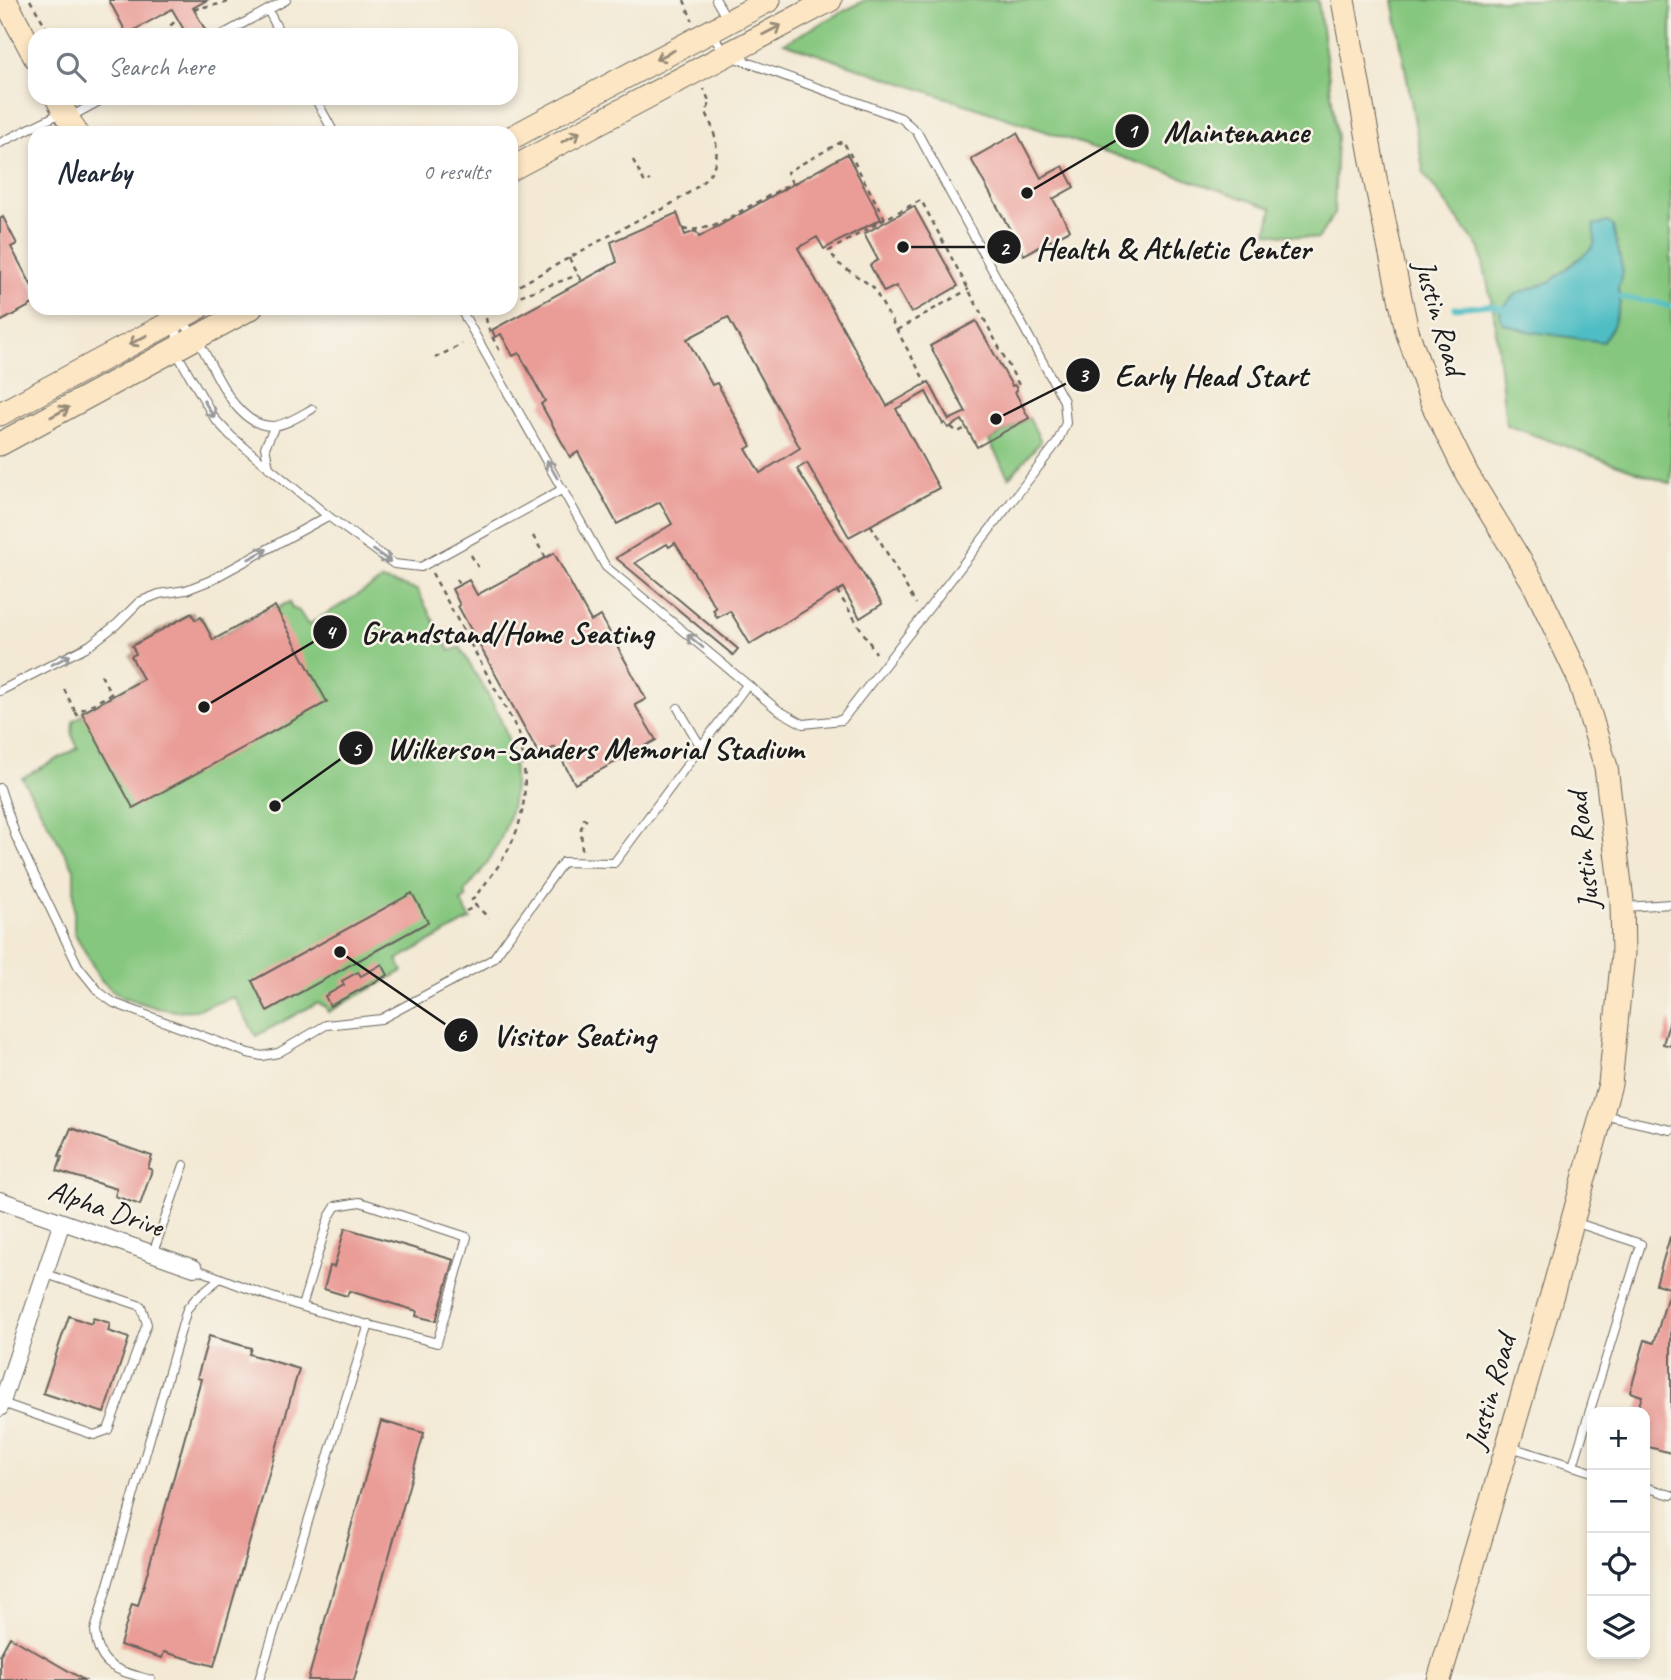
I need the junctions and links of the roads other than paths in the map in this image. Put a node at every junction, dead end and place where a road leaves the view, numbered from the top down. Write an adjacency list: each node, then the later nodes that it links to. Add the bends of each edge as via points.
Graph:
1 (5, 0): 11 (street)
2 (286, 0): 7 (lane)
3 (716, 0): 8 (lane)
4 (769, 0): 8 (street)
5 (830, 0): 12 (street, one-way to 5)
6 (1343, 0): 42 (street, Justin Road, via 1407,331 1433,405 1467,474 1554,622 1578,676 1606,767)
7 (268, 10): 9 (lane); 10 (lane)
8 (711, 26): 12 (lane); 19 (street, one-way to 19)
9 (235, 28)
10 (277, 28)
11 (28, 44)
12 (724, 54): 21 (street, one-way to 12); 36 (lane, via 901,118 916,132 1064,401 1066,423 1057,443 842,720 803,723)
13 (89, 105): 15 (lane)
14 (319, 105): 17 (lane)
15 (66, 115): 16 (lane)
16 (41, 126)
17 (330, 126)
18 (28, 132): 20 (lane)
19 (518, 134)
20 (0, 144)
21 (518, 165)
22 (176, 315): 30 (street, one-way to 30)
23 (182, 315): 28 (lane)
24 (185, 315): 27 (lane)
25 (238, 315): 27 (street)
26 (464, 315): 34 (lane, one-way to 26)
27 (196, 338): 28 (street); 31 (lane, via 239,408 262,425)
28 (175, 350): 32 (street, one-way to 28); 33 (lane, one-way to 33, via 215,419)
29 (313, 409): 31 (lane)
30 (0, 414)
31 (275, 426): 33 (lane, via 265,447)
32 (0, 444)
33 (268, 468): 35 (lane)
34 (563, 489): 35 (lane, one-way to 34, via 394,564 421,567); 36 (lane, one-way to 34, via 606,567)
35 (328, 516): 37 (lane, one-way to 35, via 90,645 139,602 209,581)
36 (747, 685): 39 (lane)
37 (0, 691)
38 (678, 708): 39 (lane)
39 (701, 747): 40 (lane, via 614,863 563,862 493,960 381,1019 326,1025 278,1053 262,1056 114,1003 99,992 78,967 16,837)
40 (0, 788)
41 (1671, 904): 42 (lane)
42 (1622, 907): 43 (street, Justin Road, via 1616,1034)
43 (1603, 1115): 44 (lane); 48 (street, Justin Road)
44 (1671, 1130)
45 (184, 1165): 49 (lane)
46 (0, 1200): 47 (street, Alpha Drive)
47 (62, 1222): 49 (street, Alpha Drive); 51 (street)
48 (1573, 1222): 56 (street, Justin Road); 57 (lane, via 1641,1244)
49 (153, 1253): 50 (street, Alpha Drive)
50 (194, 1268): 52 (lane)
51 (46, 1274): 55 (street); 55 (lane, via 141,1306 147,1324 108,1430 94,1435)
52 (220, 1278): 53 (lane); 61 (lane, via 187,1309 95,1630 96,1647 105,1662)
53 (302, 1306): 54 (lane); 54 (lane, via 336,1206 360,1202 467,1237 437,1343)
54 (369, 1324): 62 (lane)
55 (1, 1405)
56 (1507, 1446): 57 (lane); 63 (street, Justin Road)
57 (1573, 1466): 58 (lane)
58 (1587, 1470)
59 (1650, 1489): 60 (lane)
60 (1671, 1495)
61 (151, 1680)
62 (259, 1680)
63 (1439, 1680)

